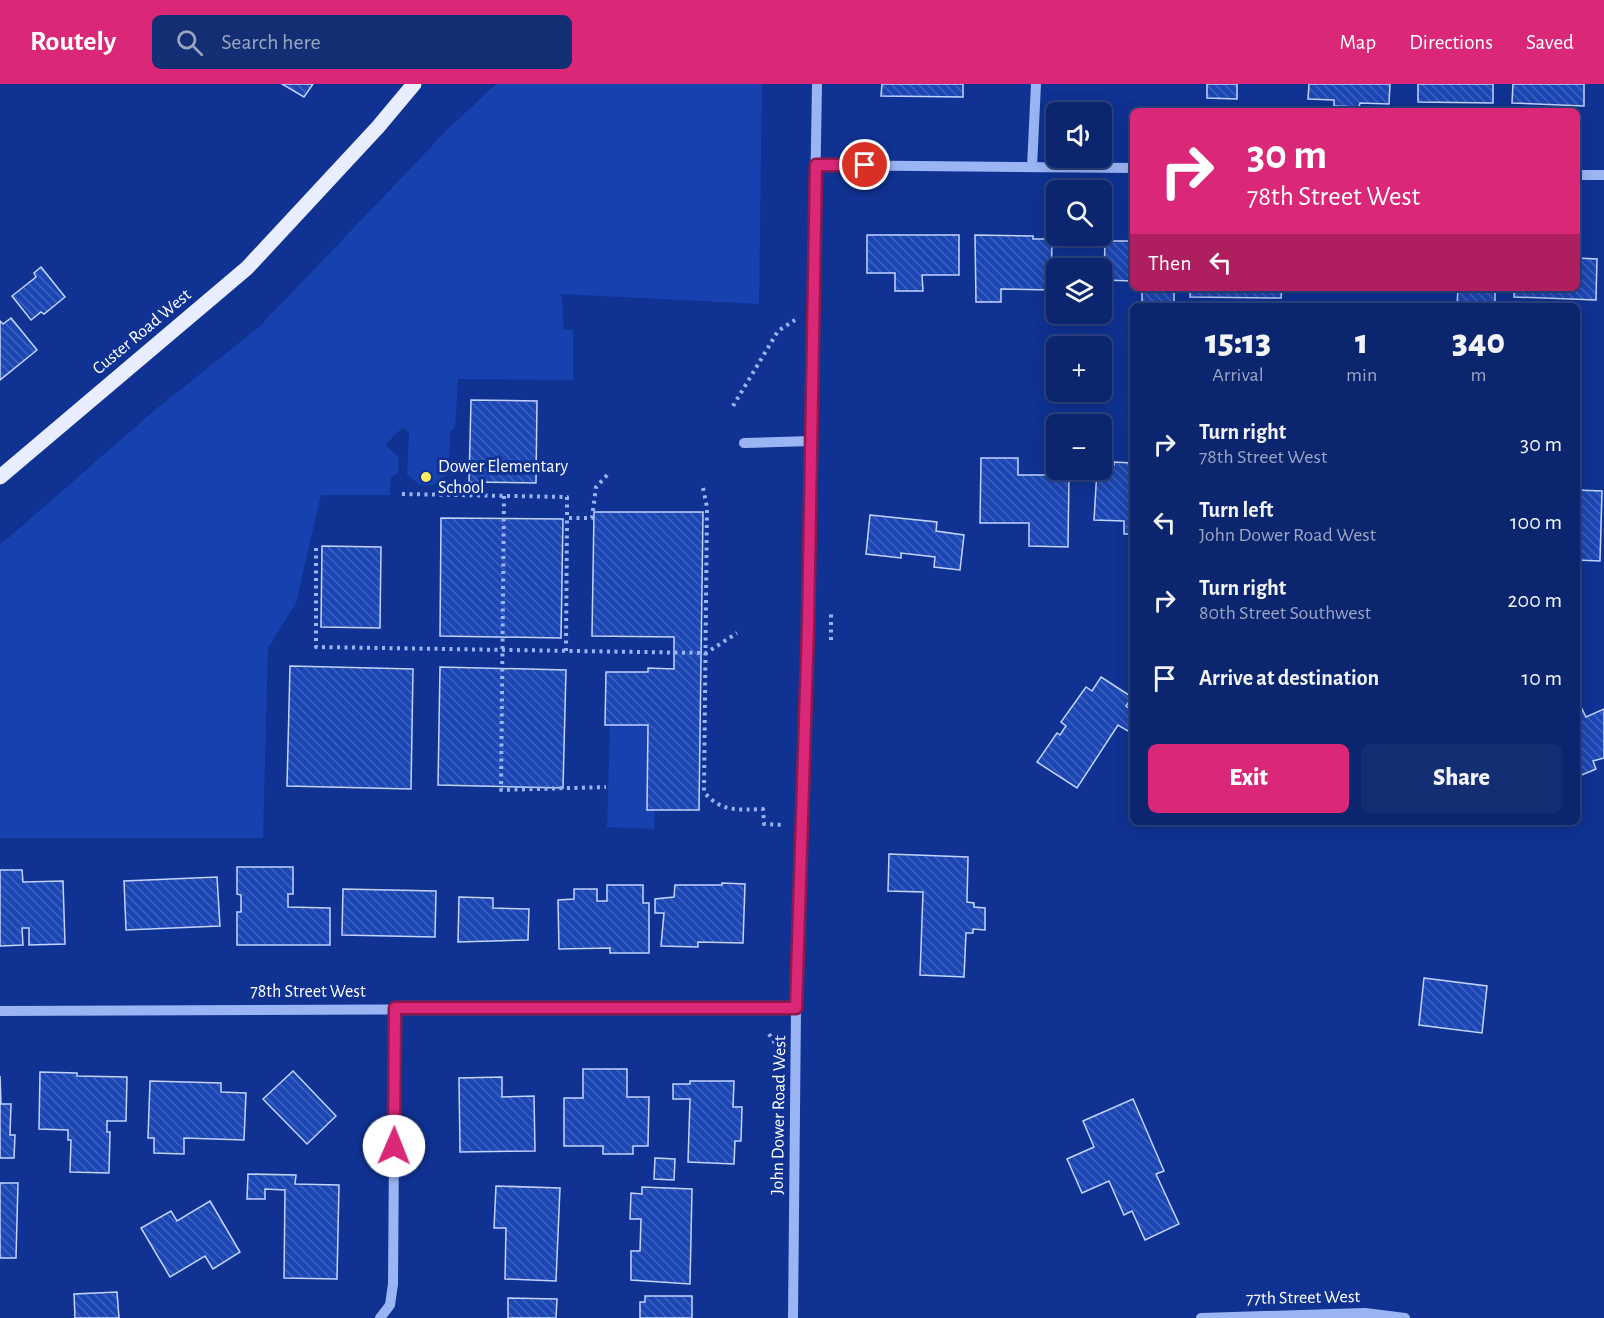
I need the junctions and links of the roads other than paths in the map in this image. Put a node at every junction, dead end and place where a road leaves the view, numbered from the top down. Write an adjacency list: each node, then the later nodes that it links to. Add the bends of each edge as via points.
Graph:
1 (414, 84): 11 (main road, Custer Road West, via 247,268)
2 (817, 84): 4 (street, John Dower Road West)
3 (1036, 84): 5 (street)
4 (816, 165): 5 (street); 9 (street, John Dower Road West)
5 (1032, 167): 6 (street)
6 (1130, 168)
7 (1580, 175): 8 (street)
8 (1604, 175)
9 (811, 441): 10 (street); 13 (street, John Dower Road West)
10 (744, 443)
11 (1, 473)
12 (395, 1008): 13 (street, 78th Street West); 14 (street, 78th Street West); 15 (street, via 393,1284 390,1305)
13 (796, 1008): 16 (street, John Dower Road West)
14 (0, 1011)
15 (380, 1318)
16 (793, 1318)
17 (1201, 1318): 18 (street, 77th Street West, via 1365,1313)
18 (1405, 1318)

